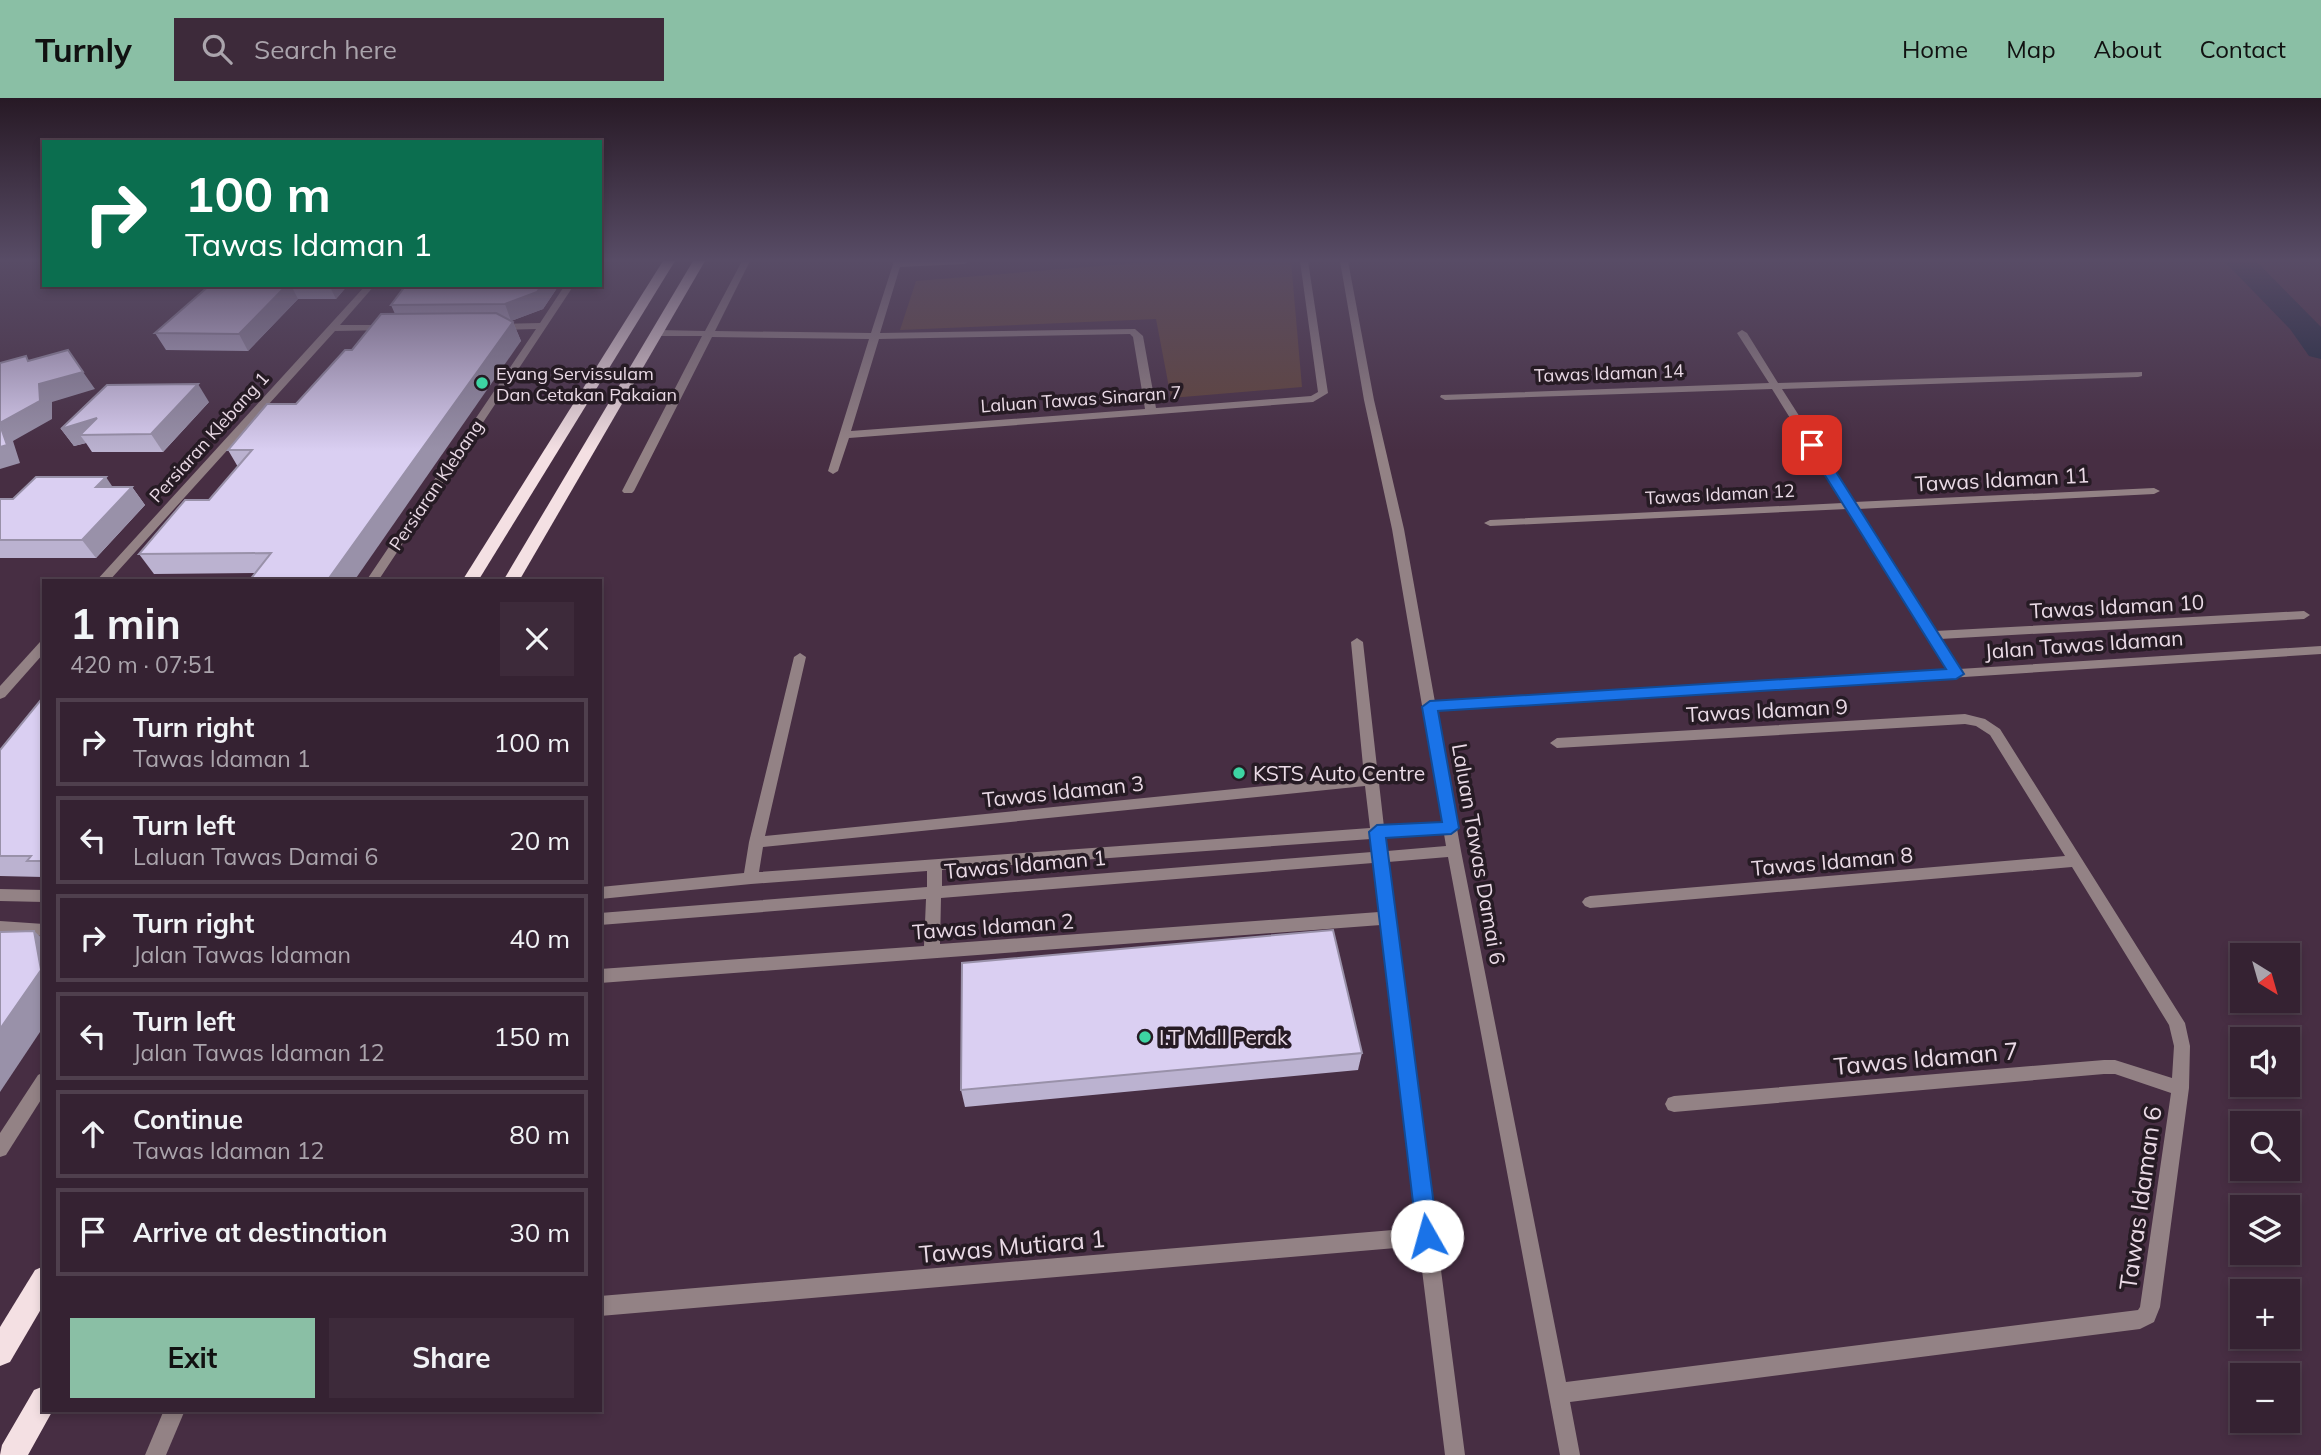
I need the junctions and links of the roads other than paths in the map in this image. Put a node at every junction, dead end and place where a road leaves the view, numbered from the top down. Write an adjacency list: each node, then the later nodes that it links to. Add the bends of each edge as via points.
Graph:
1 (334, 324): 9 (street, Persiaran Klebang 1)
2 (629, 324): 28 (highway)
3 (664, 324): 13 (highway)
4 (715, 324): 12 (street)
5 (879, 324): 15 (street)
6 (1313, 324): 19 (street, Laluan Tawas Sinaran 7, via 1320,396)
7 (1355, 324): 38 (street, Laluan Tawas Damai 6)
8 (542, 326): 11 (street); 27 (street, Persiaran Klebang)
9 (331, 328): 10 (street); 26 (street, Persiaran Klebang 1)
10 (394, 328)
11 (482, 328)
12 (711, 332): 13 (street); 15 (street); 22 (street)
13 (659, 333): 29 (highway)
14 (1742, 333): 17 (street)
15 (875, 336): 19 (street, via 1132,331 1138,336); 20 (street)
16 (2138, 373): 17 (street, Tawas Idaman 14)
17 (1774, 384): 18 (street, Tawas Idaman 14); 24 (street)
18 (1445, 397)
19 (1151, 411): 20 (street, Laluan Tawas Sinaran 7)
20 (845, 435): 21 (street)
21 (834, 471)
22 (628, 491)
23 (2154, 491): 24 (street, Tawas Idaman 11)
24 (1850, 505): 25 (street, Tawas Idaman 12); 31 (street)
25 (1490, 523)
26 (104, 579)
27 (373, 579)
28 (471, 579)
29 (512, 579)
30 (2304, 615): 31 (street, Tawas Idaman 10)
31 (1932, 635): 36 (street)
32 (1356, 642): 41 (street)
33 (42, 647): 37 (street)
34 (2321, 650): 36 (street, Jalan Tawas Idaman)
35 (800, 657): 44 (street)
36 (1956, 674): 38 (street, Jalan Tawas Idaman)
37 (0, 694)
38 (1430, 707): 42 (street, Laluan Tawas Damai 6)
39 (1980, 722): 40 (street, Tawas Idaman 9, via 1965,719); 47 (street, Tawas Idaman 6, via 1995,732)
40 (1557, 743)
41 (1374, 780): 43 (street); 44 (street, Tawas Idaman 3)
42 (1451, 828): 43 (street, Tawas Idaman 1); 45 (street, Laluan Tawas Damai 6)
43 (1377, 832): 46 (street); 48 (street, Tawas Idaman 1)
44 (756, 842): 49 (street)
45 (1454, 851): 46 (street, Tawas Idaman 1); 69 (street, Laluan Tawas Damai 6)
46 (1380, 856): 50 (street, Tawas Idaman 1); 55 (street)
47 (2077, 862): 54 (street, Tawas Idaman 8); 62 (street, Tawas Idaman 6, via 2177,1023 2182,1046)
48 (935, 864): 49 (street, Tawas Idaman 1); 50 (street)
49 (751, 878): 51 (street, Tawas Idaman 1)
50 (933, 892): 56 (street, Tawas Idaman 1); 59 (street)
51 (602, 893)
52 (0, 895): 53 (street)
53 (42, 896)
54 (1590, 902)
55 (1388, 918): 59 (street, Tawas Idaman 2); 65 (street)
56 (602, 919)
57 (0, 927): 58 (street)
58 (42, 930)
59 (932, 952): 60 (street, Tawas Idaman 2)
60 (602, 976)
61 (42, 1083): 64 (street)
62 (2180, 1088): 63 (street, Tawas Idaman 7, via 2104,1067); 69 (street, Tawas Idaman 6, via 2150,1307 2140,1319)
63 (1674, 1104)
64 (0, 1149)
65 (1427, 1236): 67 (street, Tawas Mutiara 1); 74 (street)
66 (42, 1282): 68 (highway)
67 (602, 1306)
68 (0, 1352)
69 (1558, 1393): 75 (street, Laluan Tawas Damai 6)
70 (42, 1403): 72 (highway)
71 (174, 1412): 73 (street)
72 (12, 1455)
73 (155, 1455)
74 (1455, 1455)
75 (1570, 1455)

